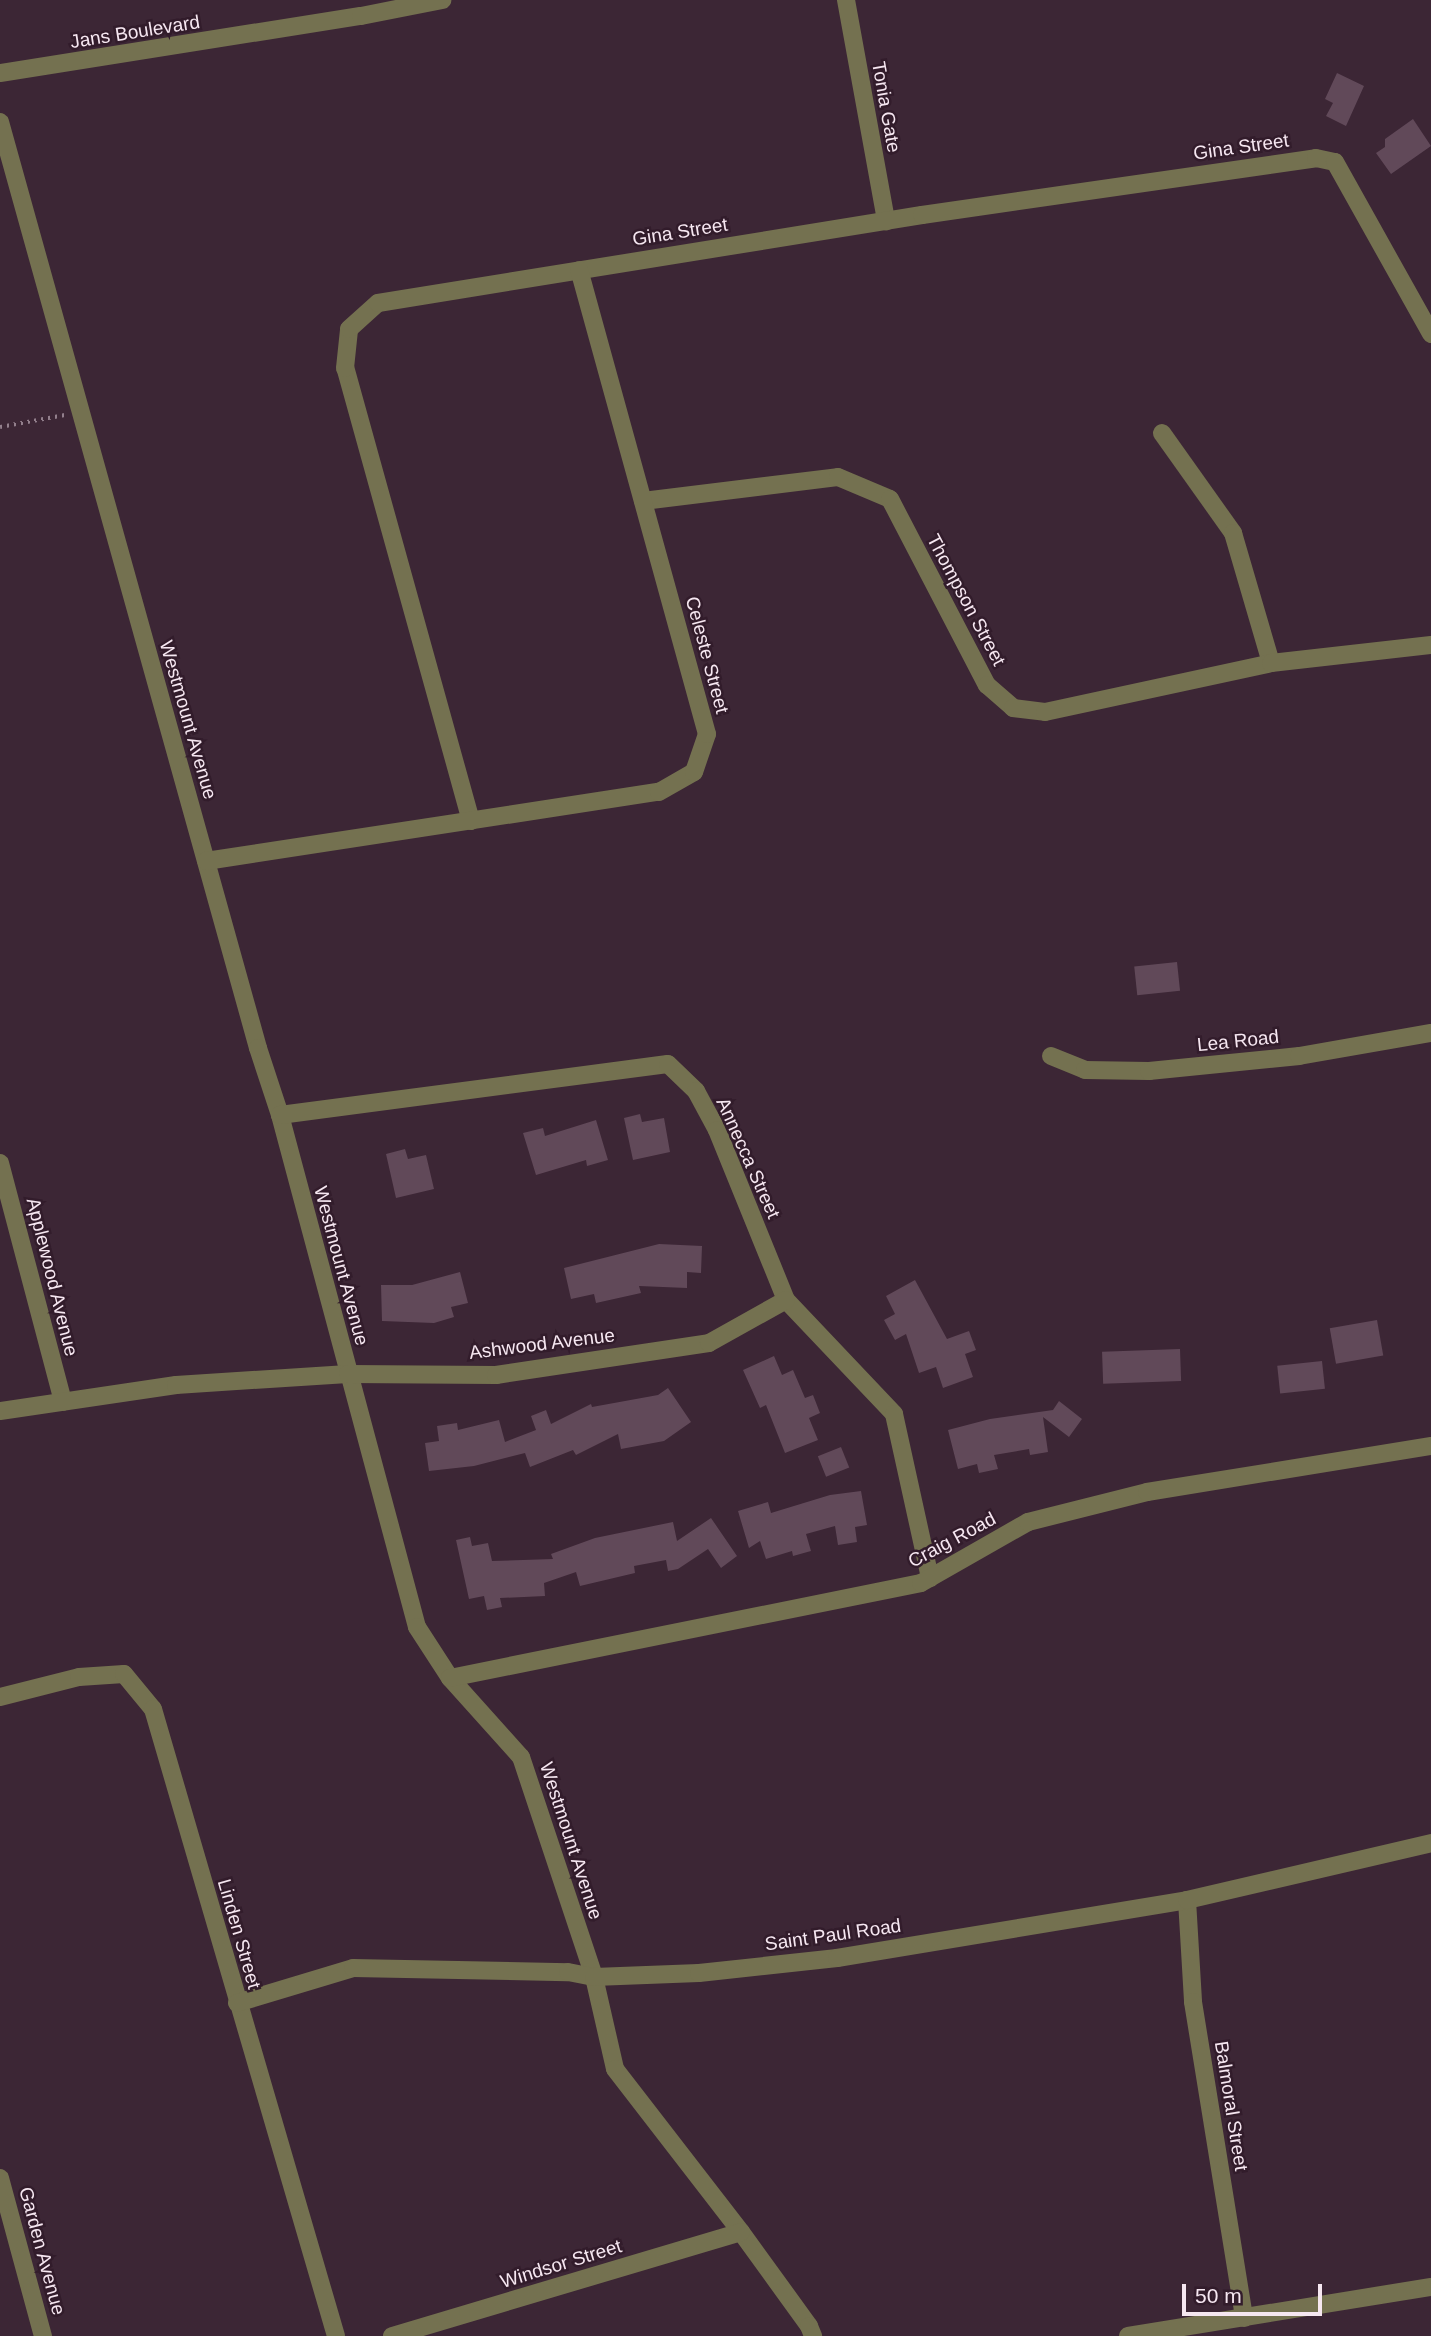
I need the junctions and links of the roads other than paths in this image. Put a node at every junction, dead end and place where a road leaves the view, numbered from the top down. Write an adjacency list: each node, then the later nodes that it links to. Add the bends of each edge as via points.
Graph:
1 (442, 0): 3 (street, Jans Boulevard)
2 (846, 0): 5 (street, Tonia Gate)
3 (0, 73)
4 (0, 122): 13 (street, Westmount Avenue)
5 (886, 221): 6 (street, Gina Street); 7 (street, Gina Street, via 1316,158 1335,162)
6 (579, 270): 9 (street, Celeste Street); 12 (street, Gina Street, via 378,303 349,329 345,368)
7 (1431, 334)
8 (1162, 433): 11 (street, via 1233,533)
9 (643, 501): 11 (street, Thompson Street, via 838,477 890,499 987,685 1013,708 1045,712); 12 (street, Celeste Street, via 707,734 694,772 659,792)
10 (1431, 645): 11 (street, Thompson Street)
11 (1271, 663)
12 (471, 821): 13 (street, Celeste Street)
13 (206, 861): 16 (street, Westmount Avenue)
14 (1431, 1033): 15 (street, Lea Road, via 1299,1056 1149,1071 1085,1070)
15 (1051, 1056)
16 (279, 1115): 18 (street, Annecca Street, via 668,1064 696,1091 717,1130); 19 (street, Westmount Avenue)
17 (0, 1163): 20 (street, Applewood Avenue)
18 (786, 1300): 19 (street, Ashwood Avenue, via 709,1343 496,1375); 23 (street, Annecca Street, via 894,1414)
19 (348, 1374): 20 (street, Ashwood Avenue, via 176,1385); 24 (street, Westmount Avenue, via 417,1627)
20 (62, 1402): 21 (street, Ashwood Avenue)
21 (0, 1411)
22 (1431, 1446): 23 (street, Craig Road, via 1147,1492 1028,1522)
23 (930, 1578): 24 (street, Craig Road)
24 (450, 1678): 28 (street, Westmount Avenue, via 521,1757)
25 (0, 1697): 29 (street, Linden Street, via 79,1677 124,1674 153,1709)
26 (1431, 1843): 27 (street, Saint Paul Road)
27 (1187, 1900): 28 (street, Saint Paul Road, via 837,1958 699,1973); 33 (street, Balmoral Street, via 1193,2002)
28 (594, 1977): 29 (street, Saint Paul Road, via 568,1972 353,1968); 31 (street, Westmount Avenue, via 615,2069)
29 (237, 2003): 35 (street, Linden Street)
30 (0, 2178): 34 (street, Garden Avenue)
31 (741, 2232): 36 (street, Windsor Street); 37 (street, Westmount Avenue)
32 (1431, 2287): 33 (street)
33 (1244, 2318): 38 (street)
34 (43, 2336)
35 (336, 2336)
36 (392, 2336)
37 (813, 2336)
38 (1128, 2336)

